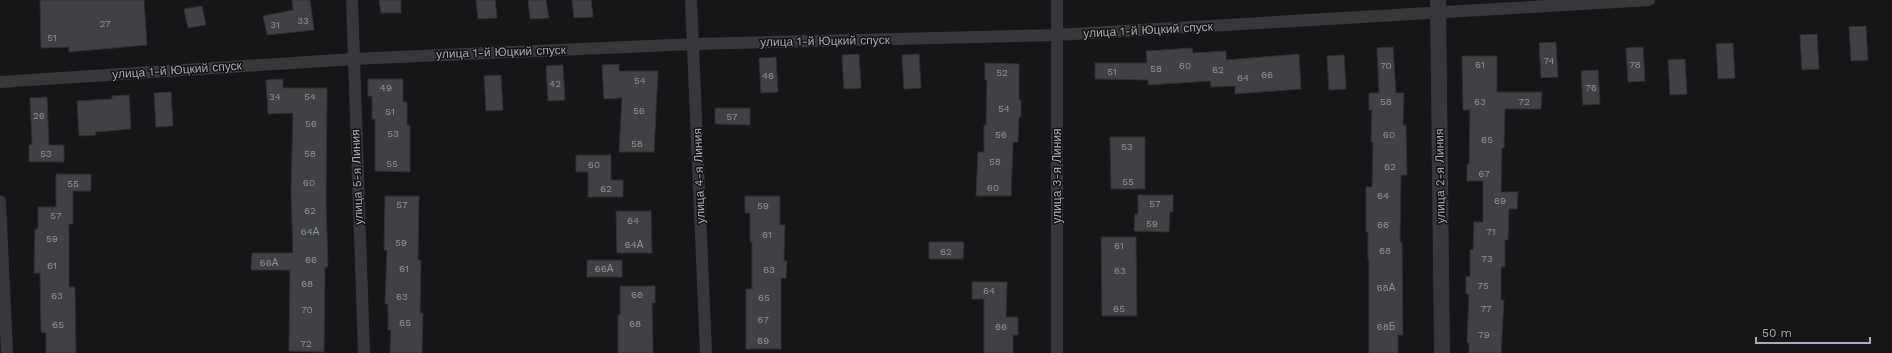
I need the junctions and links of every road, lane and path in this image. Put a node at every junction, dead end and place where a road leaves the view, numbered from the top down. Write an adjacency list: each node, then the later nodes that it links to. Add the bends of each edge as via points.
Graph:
1 (352, 0): 8 (street, улица 5-я Линия)
2 (691, 0): 7 (street, улица 4-я Линия)
3 (1057, 0): 6 (street, улица 3-я Линия)
4 (1649, 0): 5 (street, улица 1-й Юцкий спуск)
5 (1438, 7): 6 (street, улица 1-й Юцкий спуск); 15 (street, улица 2-я Линия)
6 (1056, 35): 7 (street, улица 1-й Юцкий спуск); 14 (street, улица 3-я Линия)
7 (694, 44): 8 (street, улица 1-й Юцкий спуск); 13 (street, улица 4-я Линия)
8 (353, 59): 9 (street, улица 1-й Юцкий спуск); 12 (street, улица 5-я Линия)
9 (0, 82)
10 (0, 201): 11 (street)
11 (7, 353)
12 (364, 353)
13 (706, 353)
14 (1057, 353)
15 (1442, 353)

